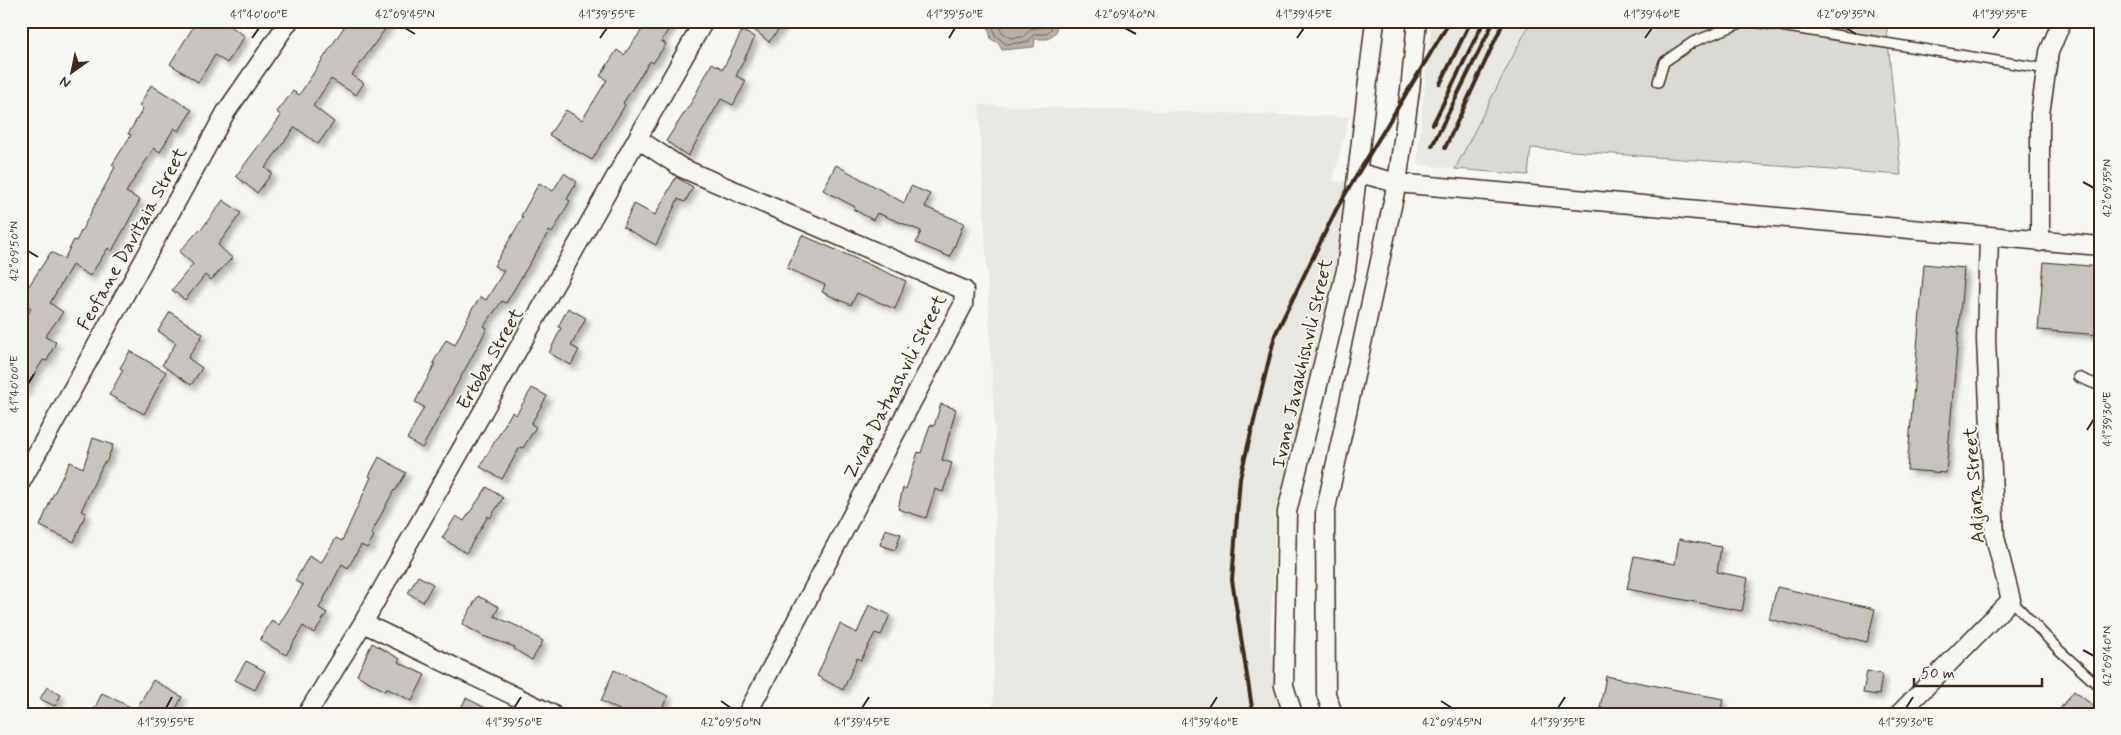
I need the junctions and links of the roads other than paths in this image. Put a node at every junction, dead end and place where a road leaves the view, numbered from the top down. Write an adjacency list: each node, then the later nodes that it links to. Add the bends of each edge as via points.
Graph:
1 (289, 21): 17 (street, Feofane Davitaia Street, via 226,112)
2 (704, 21): 9 (street, Ertoba Street)
3 (1375, 21): 10 (street, Ivane Javakhishvili Street)
4 (1417, 21): 11 (street)
5 (1747, 21): 7 (lane); 8 (lane, via 1693,42 1664,62)
6 (2062, 21): 7 (street, via 2049,52)
7 (2047, 69): 13 (street, via 2040,114)
8 (1658, 82)
9 (638, 139): 19 (street, Ertoba Street); 23 (street, Zviad Datuashvili Street, via 682,168 964,290 963,305)
10 (1359, 173): 11 (street); 24 (street, Ivane Javakhishvili Street, via 1346,270 1287,512 1284,686)
11 (1397, 183): 12 (street); 25 (street, via 1325,513 1326,694)
12 (1989, 236): 13 (street); 18 (street, Adjara Street, via 1986,340 1995,537)
13 (2040, 242): 14 (street)
14 (2100, 246)
15 (2078, 377): 16 (lane)
16 (2100, 386)
17 (21, 482)
18 (2011, 600): 20 (lane); 26 (street)
19 (363, 623): 21 (street, Ertoba Street); 22 (street)
20 (2100, 687)
21 (307, 714)
22 (552, 714)
23 (747, 714)
24 (1293, 714)
25 (1333, 714)
26 (1899, 714)

